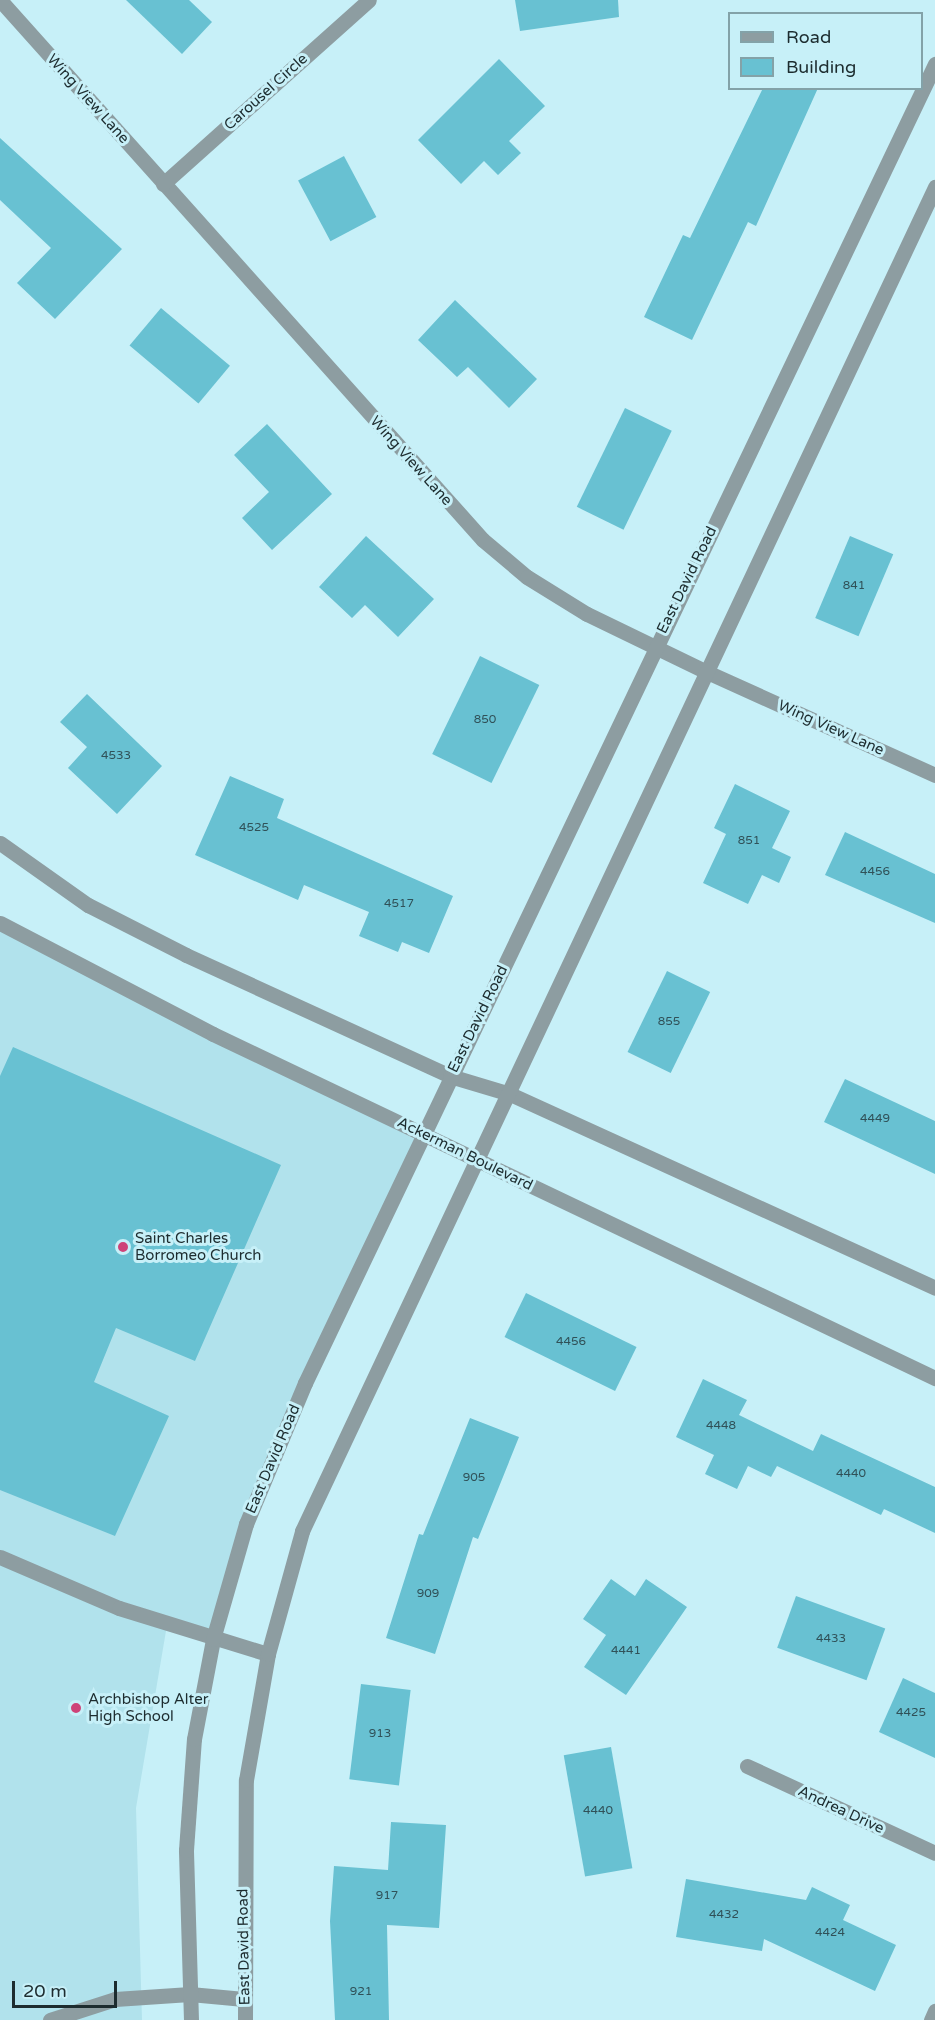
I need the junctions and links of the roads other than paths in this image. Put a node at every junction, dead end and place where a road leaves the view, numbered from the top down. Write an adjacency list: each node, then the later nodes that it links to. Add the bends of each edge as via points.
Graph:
1 (0, 0): 6 (street, Wing View Lane)
2 (369, 0): 6 (street, Carousel Circle)
3 (935, 64): 4 (street, East David Road)
4 (923, 89)
5 (922, 90): 8 (street, East David Road)
6 (164, 184): 8 (street, Wing View Lane, via 483,540 527,577 587,614)
7 (935, 187): 9 (street, East David Road)
8 (655, 646): 9 (street, Wing View Lane); 13 (street, East David Road)
9 (707, 672): 10 (street, Wing View Lane); 14 (street, East David Road)
10 (935, 775)
11 (0, 843): 13 (street, via 88,905)
12 (0, 922): 15 (street, Ackerman Boulevard, via 105,981)
13 (450, 1076): 14 (street); 15 (street, East David Road)
14 (510, 1094): 16 (street, East David Road); 17 (street)
15 (424, 1133): 16 (street, Ackerman Boulevard); 20 (street, East David Road, via 305,1383 246,1524)
16 (477, 1159): 18 (street, Ackerman Boulevard, via 639,1241); 21 (street, East David Road, via 302,1531)
17 (935, 1288)
18 (935, 1378)
19 (0, 1557): 20 (street, via 119,1608)
20 (213, 1640): 21 (street); 24 (street, East David Road, via 194,1739 186,1850)
21 (268, 1654): 25 (street, East David Road, via 246,1780)
22 (747, 1766): 23 (street, Andrea Drive)
23 (935, 1853)
24 (190, 1994): 25 (street); 27 (street, via 115,1999); 28 (street, East David Road)
25 (244, 1999): 29 (street, East David Road)
26 (935, 2011): 30 (street)
27 (50, 2020)
28 (191, 2020)
29 (245, 2020)
30 (931, 2020)

